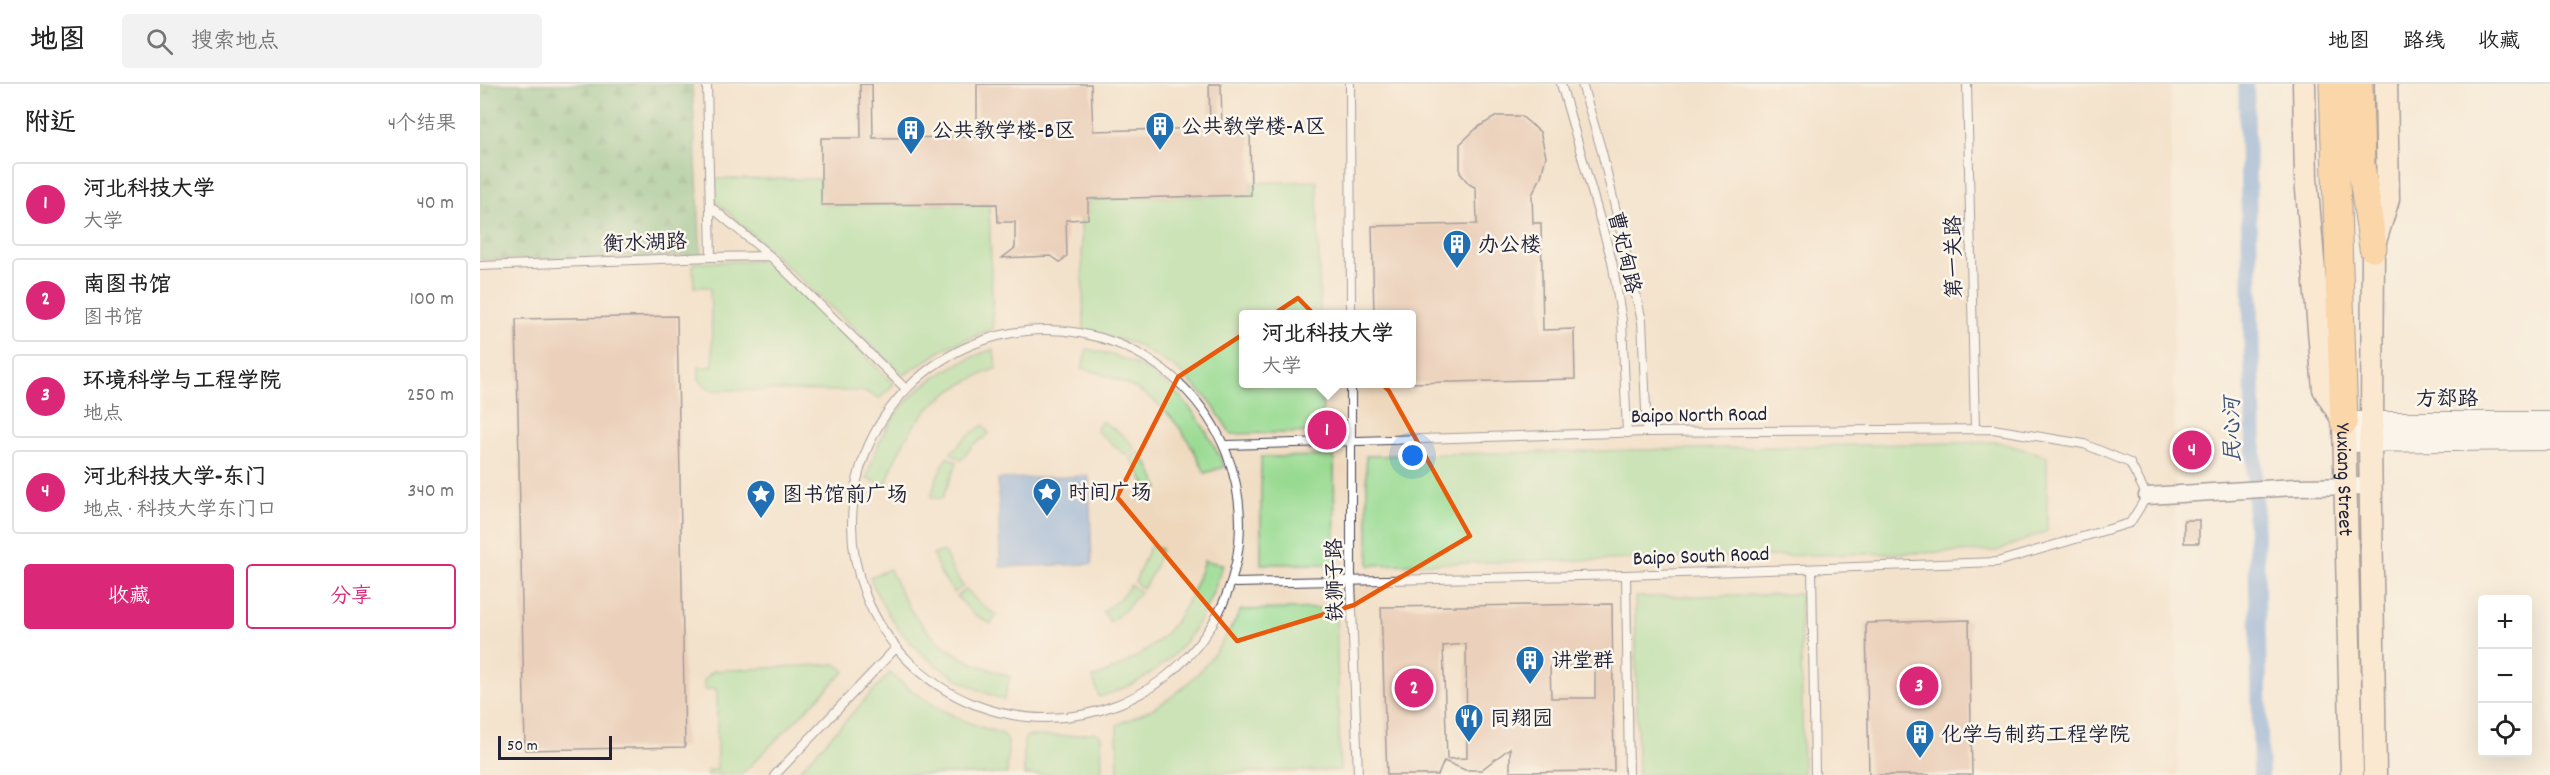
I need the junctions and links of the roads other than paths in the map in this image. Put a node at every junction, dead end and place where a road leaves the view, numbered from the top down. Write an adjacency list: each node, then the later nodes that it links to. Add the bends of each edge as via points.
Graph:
1 (707, 84): 10 (lane, 衡水湖路)
2 (1350, 84): 15 (lane)
3 (1561, 84): 23 (lane, 曹妃甸路, via 1612,261 1622,321)
4 (1582, 84): 20 (lane, 曹妃甸路, via 1642,321)
5 (1967, 84): 19 (lane, 第一关路)
6 (2304, 84): 21 (main road, Yuxiang Street, via 2306,178 2324,388)
7 (2333, 84): 21 (highway)
8 (2359, 84): 11 (highway, via 2361,165)
9 (2386, 84): 11 (main road, Yuxiang Street, via 2388,199)
10 (711, 207): 12 (lane); 13 (lane, 衡水湖路)
11 (2373, 248): 22 (main road, Yuxiang Street)
12 (770, 256): 13 (lane); 16 (lane)
13 (711, 257): 14 (lane, 衡水湖路)
14 (480, 266)
15 (1350, 310)
16 (905, 388): 26 (lane, via 941,363 992,339 1056,332 1119,344 1171,374 1212,421); 34 (lane, via 877,424 858,465 848,531 864,599)
17 (1351, 388): 25 (lane, 铁狮子路)
18 (2550, 422): 22 (street, 方郄路)
19 (1975, 429): 20 (lane, Baipo North Road); 29 (lane, Baipo North Road, via 2084,444 2130,463)
20 (1647, 432): 23 (lane, Baipo North Road)
21 (2345, 432): 22 (street, 方郄路); 27 (main road, Yuxiang Street)
22 (2371, 432): 24 (street, 方郄路); 28 (main road, Yuxiang Street)
23 (1627, 433): 25 (lane, Baipo North Road)
24 (2550, 440)
25 (1351, 441): 26 (lane, Baipo North Road); 32 (lane, 铁狮子路)
26 (1227, 445): 33 (lane, via 1242,493)
27 (2347, 486): 28 (street); 29 (street); 39 (main road, Yuxiang Street)
28 (2371, 486): 40 (main road, Yuxiang Street)
29 (2147, 496): 30 (lane, Baipo South Road, via 2130,523 1997,562)
30 (1812, 569): 31 (lane, Baipo South Road); 38 (lane)
31 (1626, 575): 32 (lane, Baipo South Road); 37 (lane)
32 (1351, 580): 33 (lane, Baipo South Road); 36 (lane, 铁狮子路)
33 (1236, 583): 34 (lane, via 1192,655 1145,690 1088,714 1024,717 970,702)
34 (895, 649): 35 (lane)
35 (775, 775)
36 (1358, 775)
37 (1629, 775)
38 (1815, 775)
39 (2352, 775)
40 (2375, 775)

